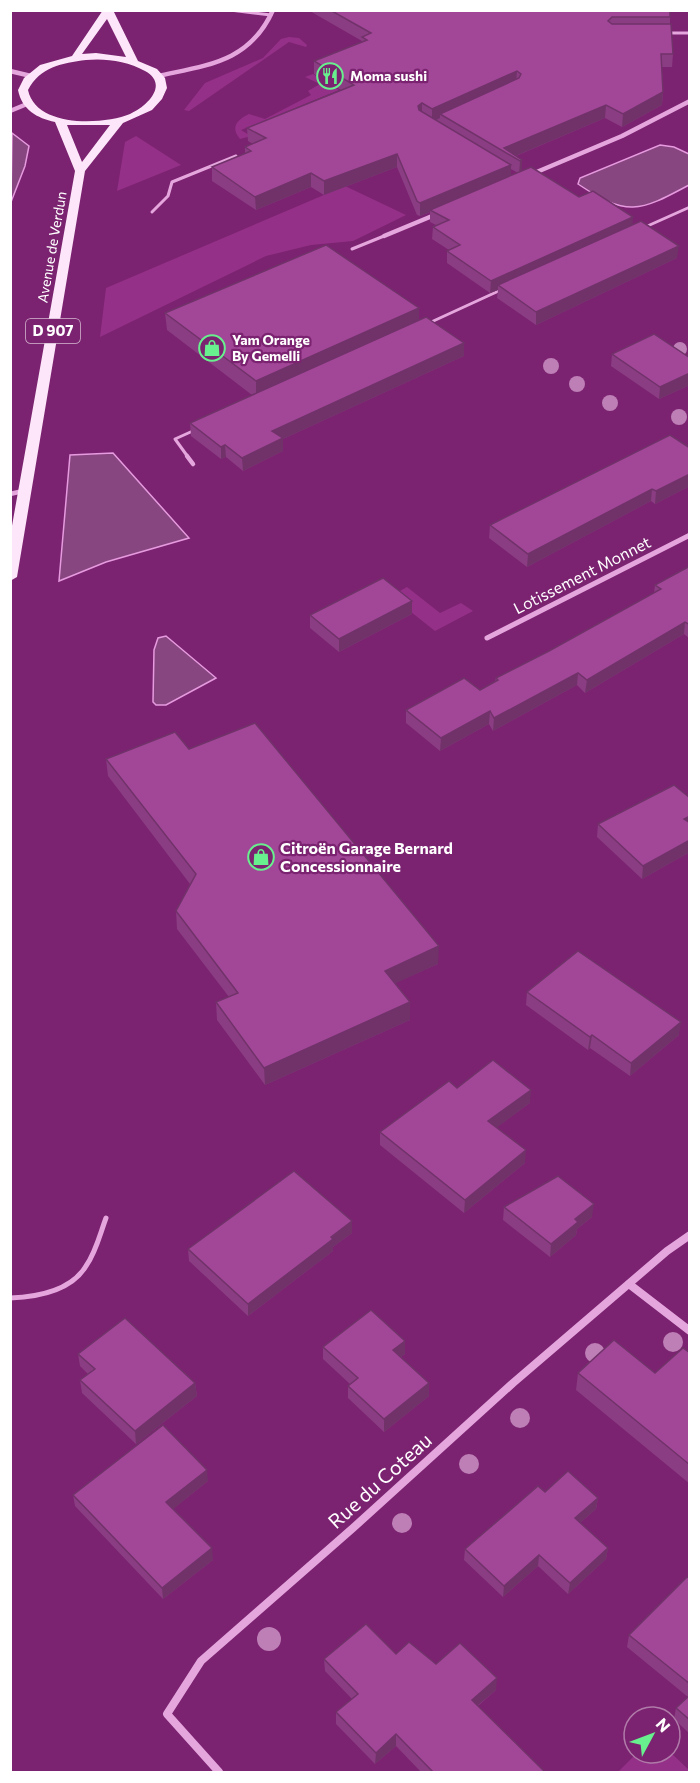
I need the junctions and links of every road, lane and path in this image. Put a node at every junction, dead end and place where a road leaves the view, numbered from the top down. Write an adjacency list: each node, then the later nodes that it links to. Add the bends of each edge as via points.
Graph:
1 (230, 10): 3 (lane)
2 (108, 11): 6 (main road); 7 (main road)
3 (272, 13): 10 (street, via 248,47)
4 (666, 33): 5 (lane)
5 (690, 33)
6 (76, 57): 7 (main road); 9 (main road, via 42,68)
7 (133, 61): 10 (main road)
8 (10, 71): 9 (street)
9 (31, 76): 12 (main road, via 23,90)
10 (158, 76): 14 (main road, via 161,93 156,101)
11 (690, 101): 18 (street, via 622,136)
12 (27, 104): 13 (street); 15 (main road)
13 (10, 111)
14 (120, 120): 15 (main road); 17 (main road, Avenue de Verdun / D 907)
15 (60, 121): 17 (main road, Avenue de Verdun)
16 (236, 156): 21 (lane, via 172,182 168,196)
17 (80, 171): 29 (main road, Avenue de Verdun / D 907)
18 (530, 175)
19 (690, 207): 22 (lane)
20 (444, 211): 23 (street)
21 (152, 212)
22 (632, 232)
23 (384, 236): 24 (lane)
24 (352, 249)
25 (513, 285): 26 (lane)
26 (420, 327)
27 (202, 426): 28 (lane, via 175,439)
28 (193, 464)
29 (25, 491): 30 (lane); 32 (main road, Avenue de Verdun / D 907)
30 (10, 494)
31 (690, 535): 33 (street, Lotissement Monnet)
32 (10, 577)
33 (487, 638)
34 (106, 1218): 37 (lane, via 85,1269 65,1286 28,1298)
35 (690, 1235): 36 (street, Rue du Coteau)
36 (629, 1284): 38 (street); 39 (street, Rue du Coteau, via 201,1661 167,1714)
37 (10, 1298)
38 (690, 1331)
39 (219, 1773)

